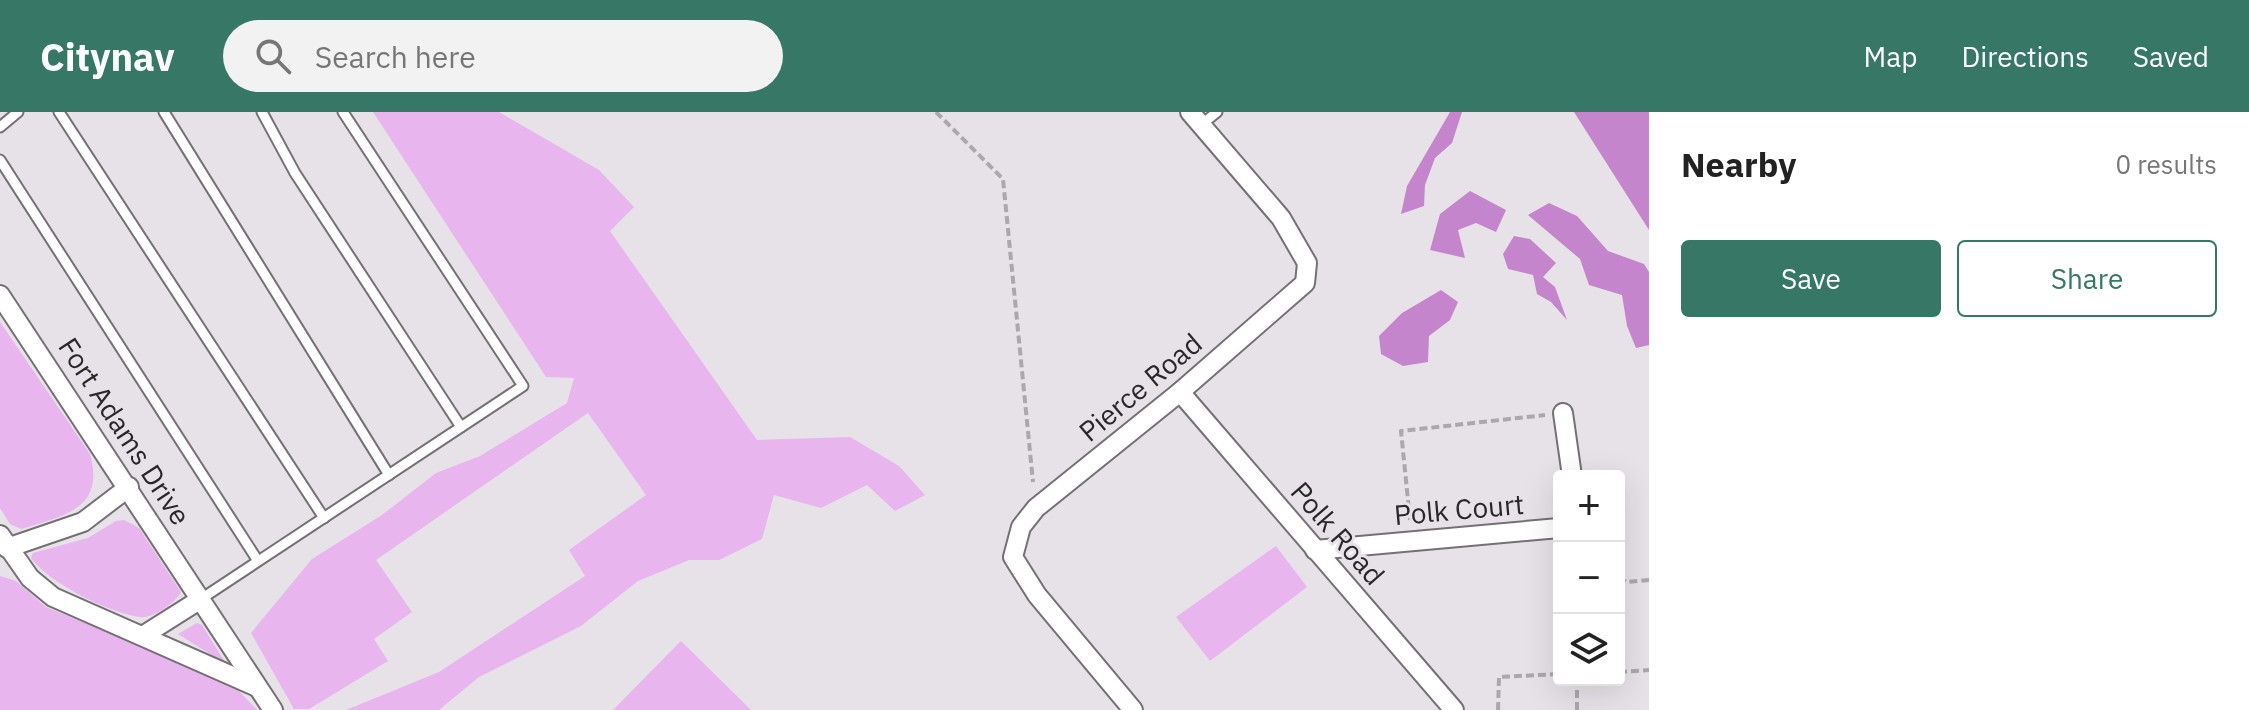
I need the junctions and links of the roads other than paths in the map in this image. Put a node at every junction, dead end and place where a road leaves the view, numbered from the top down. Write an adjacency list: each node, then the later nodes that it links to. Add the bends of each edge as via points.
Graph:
1 (18, 112): 8 (lane)
2 (59, 112): 17 (lane)
3 (164, 112): 15 (lane)
4 (262, 112): 13 (lane, via 295,173)
5 (343, 112): 13 (lane, via 523,386)
6 (1217, 112): 7 (lane)
7 (1195, 118): 11 (street, Pierce Road, via 1281,218 1307,263 1305,283)
8 (0, 127)
9 (0, 160): 21 (lane)
10 (0, 295): 16 (street, Fort Adams Drive)
11 (1180, 392): 20 (street, Polk Road); 26 (street, Pierce Road, via 1036,508 1021,527 1013,557 1037,595)
12 (1563, 413): 14 (street)
13 (461, 427): 15 (lane)
14 (1571, 470)
15 (389, 475): 17 (lane)
16 (129, 487): 19 (street, via 83,522); 22 (street, Fort Adams Drive)
17 (324, 518): 21 (lane)
18 (1553, 529): 20 (street, Polk Court)
19 (2, 545): 23 (street, via 53,597)
20 (1315, 550): 27 (street, Polk Road)
21 (258, 561): 22 (lane)
22 (201, 599): 23 (street); 24 (street, Fort Adams Drive)
23 (144, 635): 24 (street)
24 (257, 687): 25 (street, Fort Adams Drive)
25 (273, 710)
26 (1133, 710)
27 (1454, 710)

